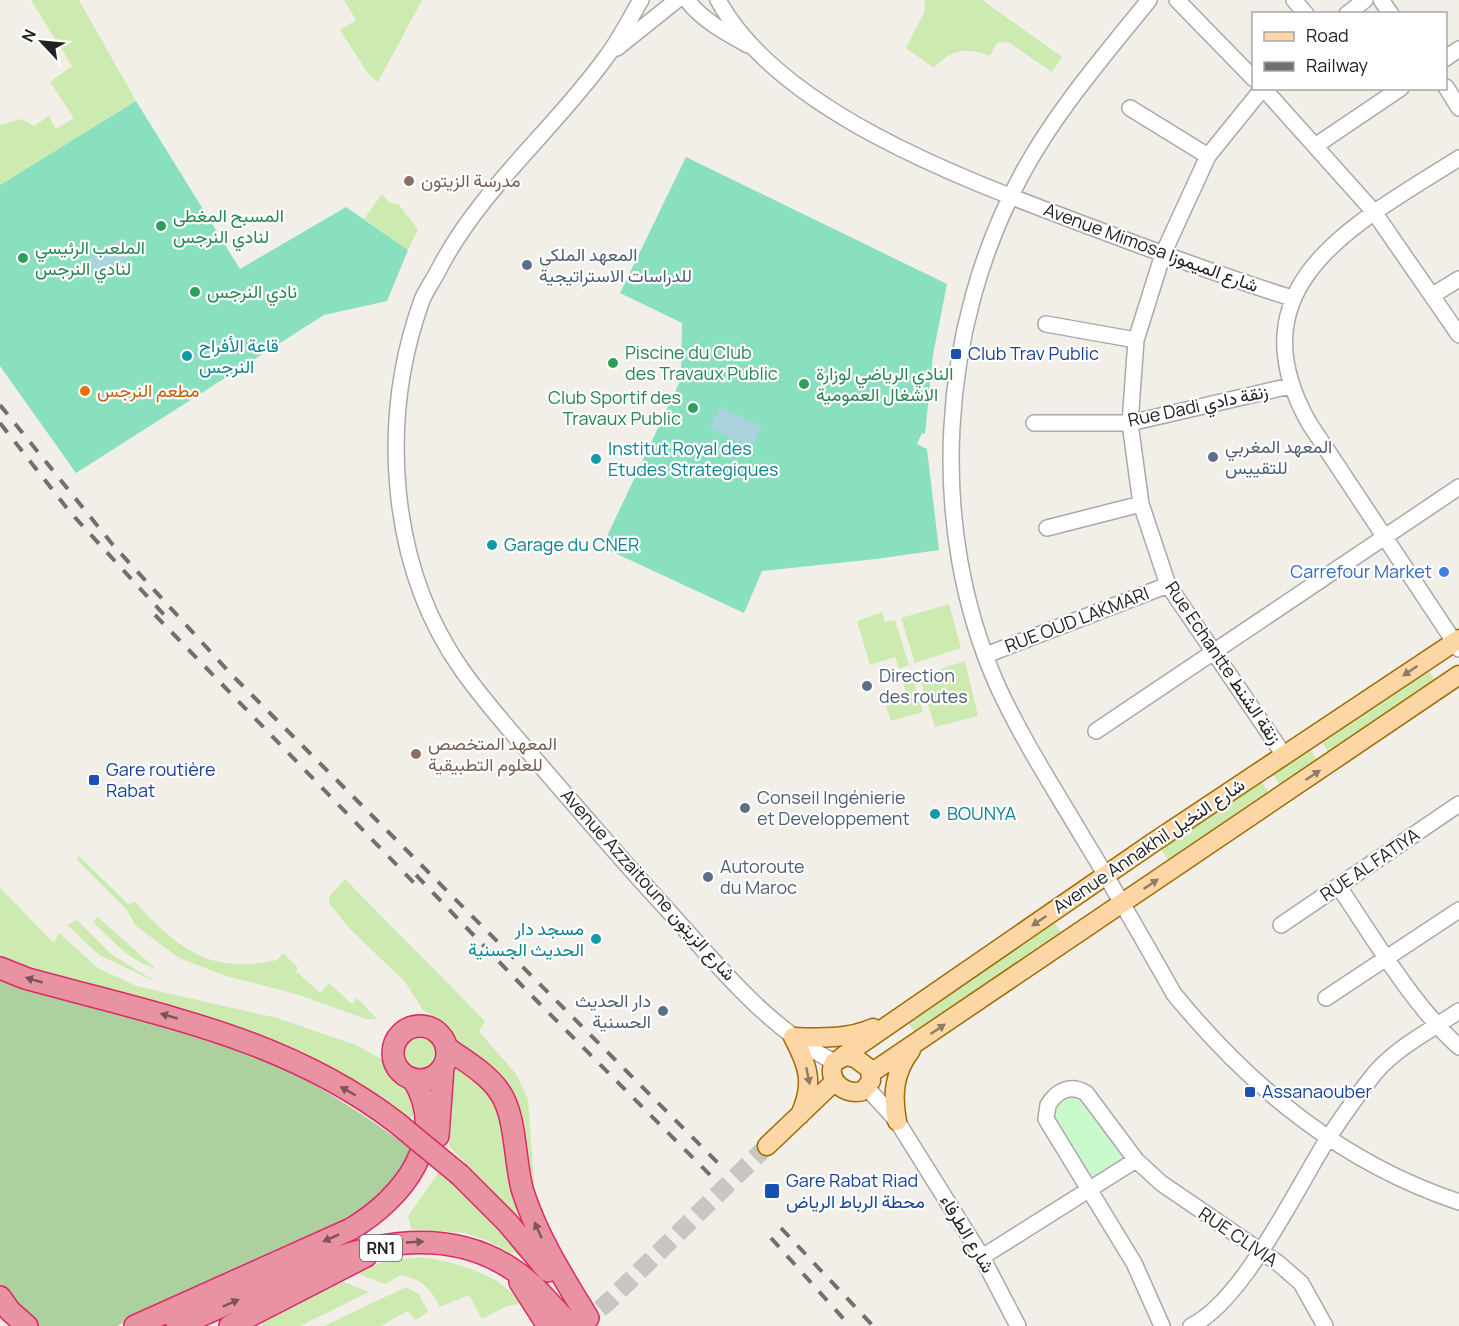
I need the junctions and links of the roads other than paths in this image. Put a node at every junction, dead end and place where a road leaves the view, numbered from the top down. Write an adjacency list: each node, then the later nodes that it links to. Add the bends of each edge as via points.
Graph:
1 (641, 0): 12 (street, Avenue Azzaitoune شارع الزيتون)
2 (677, 0): 12 (street, Avenue Azzaitoune شارع الزيتون)
3 (687, 0): 11 (street, via 722,30)
4 (718, 0): 11 (street)
5 (1149, 0): 23 (street, via 1052,125)
6 (1178, 0): 13 (street)
7 (1294, 0): 9 (street)
8 (1365, 0): 10 (street)
9 (1304, 12)
10 (1350, 12)
11 (756, 49): 23 (street, Avenue Mimosa شارع الميموزا, via 785,76 874,134)
12 (608, 56): 58 (street, Avenue Azzaitoune شارع الزيتون, via 468,222 423,300 408,351 396,428 401,516 422,592 461,669 601,837 737,984)
13 (1252, 77)
14 (1447, 89): 19 (street)
15 (1262, 90): 21 (street, Rue Echantte زنقة الشنط)
16 (1264, 90): 20 (street)
17 (1398, 90): 20 (street)
18 (1131, 108): 21 (street)
19 (1459, 108)
20 (1315, 146): 24 (street)
21 (1208, 156): 25 (street, Rue Echantte زنقة الشنط)
22 (1459, 158): 24 (street)
23 (1010, 197): 25 (street, Avenue Mimosa شارع الميموزا); 42 (street, via 970,305 953,411 958,549 970,608)
24 (1374, 212): 27 (street); 28 (street, via 1317,260)
25 (1163, 254): 28 (street, Avenue Mimosa شارع الميموزا); 31 (street, Rue Echantte زنقة الشنط)
26 (1459, 279): 27 (street)
27 (1433, 295): 30 (street)
28 (1292, 298): 32 (street, via 1284,343)
29 (1046, 324): 31 (street)
30 (1459, 335)
31 (1137, 340): 34 (street, Rue Echantte زنقة الشنط)
32 (1290, 386): 34 (street, Rue Dadi زنقة دادي); 38 (street, via 1309,423)
33 (1034, 423): 34 (street, Rue Dadi زنقة دادي)
34 (1130, 423): 36 (street, Rue Echantte زنقة الشنط)
35 (1459, 488): 38 (street)
36 (1141, 504): 37 (street); 39 (street, Rue Echantte زنقة الشنط)
37 (1047, 528)
38 (1387, 537): 40 (street); 41 (street)
39 (1168, 585): 41 (street, Rue Echantte زنقة الشنط); 42 (street, RUE OUD LAKMARI)
40 (1457, 643): 45 (main road, Avenue Annakhil شارع النخيل, one-way to 45)
41 (1214, 651): 44 (street); 45 (street, Rue Echantte زنقة الشنط)
42 (986, 655): 47 (street, via 1024,739)
43 (1459, 675): 49 (main road, Avenue Annakhil شارع النخيل, one-way to 43)
44 (1096, 731)
45 (1284, 755): 47 (main road, Avenue Annakhil شارع النخيل)
46 (1459, 804): 48 (street, RUE AL FATIYA)
47 (1105, 876): 49 (street); 56 (main road, Avenue Annakhil شارع النخيل, one-way to 56)
48 (1339, 886): 51 (street, RUE AL FATIYA); 52 (street)
49 (1122, 904): 59 (main road, Avenue Annakhil شارع النخيل, one-way to 49); 68 (street, via 1174,994 1192,1016 1266,1092)
50 (1459, 910): 52 (street)
51 (1281, 924)
52 (1387, 958): 54 (street); 57 (street)
53 (0, 968): 80 (highway, one-way to 53, bridge, via 507,1222 460,1175 397,1123 316,1073 218,1030)
54 (1326, 998)
55 (1459, 1011): 57 (street)
56 (896, 1017): 58 (main road, via 859,1034); 62 (main road, Avenue Annakhil شارع النخيل)
57 (1437, 1026): 60 (street); 68 (street, via 1377,1071)
58 (793, 1037): 62 (street, Avenue Azzaitoune شارع الزيتون); 66 (main road, one-way to 66, via 810,1087)
59 (916, 1044): 65 (main road, Avenue Annakhil شارع النخيل); 67 (main road, via 897,1075)
60 (1459, 1047)
61 (445, 1057): 63 (highway, via 427,1079); 63 (highway, via 439,1034 425,1027 410,1028 400,1035 394,1047 395,1061); 75 (highway, via 438,1135 420,1182 383,1224); 80 (highway, one-way to 61, via 530,1212 501,1092)
62 (838, 1059): 64 (main road, via 831,1071); 65 (main road, via 855,1058 867,1066)
63 (413, 1079): 82 (highway, one-way to 82, via 422,1094 427,1133 410,1175 376,1214 351,1229)
64 (835, 1081): 65 (main road, via 851,1092); 66 (main road)
65 (869, 1081): 67 (street, شارع الطرفاء)
66 (800, 1115): 69 (main road)
67 (897, 1121): 76 (street, شارع الطرفاء)
68 (1328, 1140): 72 (street, via 1401,1180); 74 (street)
69 (767, 1146)
70 (1136, 1160): 71 (street); 71 (street, RUE CLIVIA, via 1086,1094 1071,1088 1062,1091 1048,1105 1046,1119); 74 (street, RUE CLIVIA, via 1185,1201)
71 (1091, 1189): 76 (street); 87 (street, RUE CLIVIA, via 1134,1263)
72 (1459, 1202)
73 (379, 1248): 75 (highway, RN1); 77 (highway, RN1, one-way to 77, via 444,1243 476,1251); 84 (highway)
74 (1261, 1251): 88 (street, via 1216,1310); 89 (street, RUE CLIVIA, via 1301,1283)
75 (337, 1256): 79 (highway, RN1, one-way to 75)
76 (982, 1257): 86 (street, شارع الطرفاء)
77 (512, 1269): 80 (highway, RN1); 85 (highway)
78 (0, 1297): 81 (highway)
79 (193, 1321): 83 (highway, RN1)
80 (585, 1323)
81 (27, 1326)
82 (135, 1326)
83 (177, 1326)
84 (230, 1326)
85 (548, 1326)
86 (1018, 1326)
87 (1162, 1326)
88 (1191, 1326)
89 (1325, 1326)

